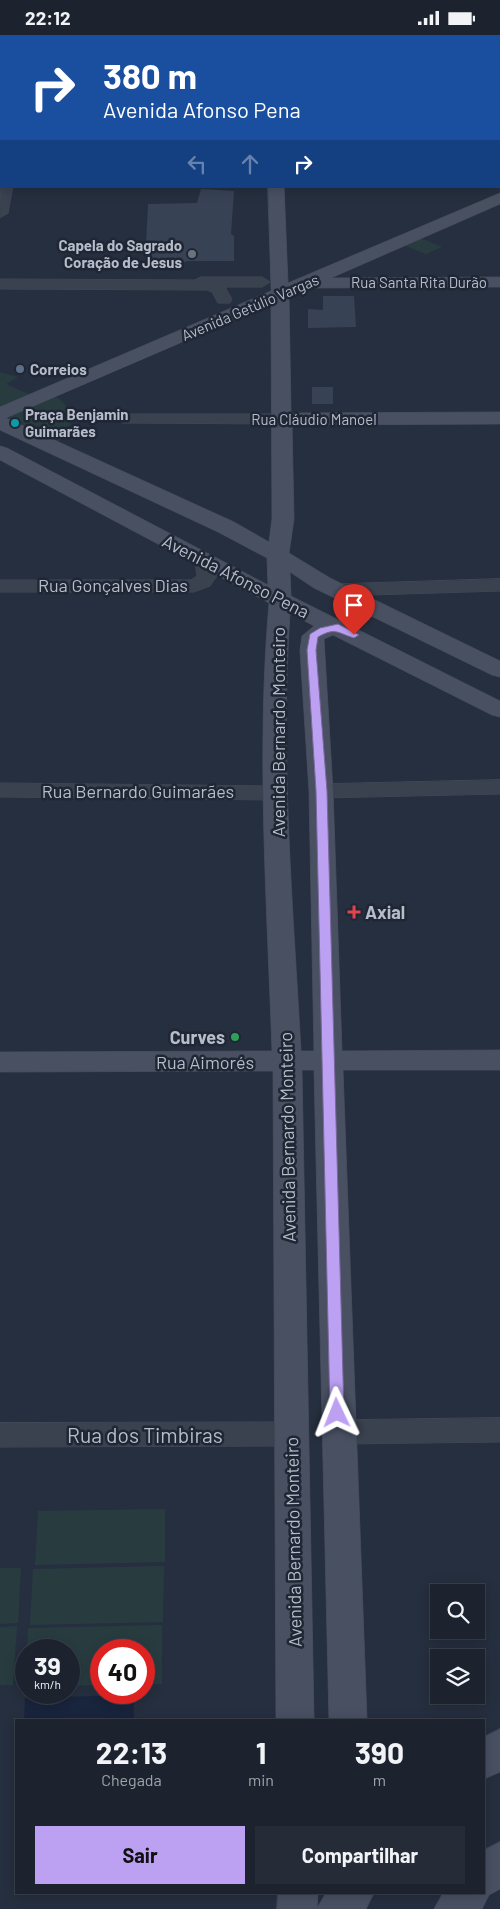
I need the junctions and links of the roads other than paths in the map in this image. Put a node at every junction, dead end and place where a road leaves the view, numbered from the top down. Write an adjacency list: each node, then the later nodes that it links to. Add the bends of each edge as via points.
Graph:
1 (5, 187): 6 (street)
2 (276, 187): 8 (street, Avenida Bernardo Monteiro)
3 (484, 187): 5 (street)
4 (500, 198): 11 (street, Avenida Getúlio Vargas)
5 (433, 209)
6 (0, 213)
7 (312, 261): 8 (street, Avenida Getúlio Vargas)
8 (279, 275): 10 (street, Avenida Getúlio Vargas); 11 (street, Rua Santa Rita Durão); 14 (street, Avenida Bernardo Monteiro)
9 (500, 282): 11 (street, Rua Santa Rita Durão)
10 (262, 283): 13 (street); 15 (street, Avenida Getúlio Vargas)
11 (304, 283): 14 (street, Avenida Getúlio Vargas)
12 (0, 284): 13 (street)
13 (182, 284): 15 (street, via 210,285 218,289)
14 (280, 294): 17 (street, Avenida Getúlio Vargas); 20 (street, Avenida Bernardo Monteiro)
15 (224, 299): 16 (street, Avenida Getúlio Vargas)
16 (57, 370)
17 (0, 414)
18 (500, 418): 20 (street, Rua Cláudio Manoel)
19 (128, 419): 20 (street, Rua Cláudio Manoel)
20 (281, 419): 23 (street, Avenida Bernardo Monteiro)
21 (0, 423): 24 (street, Avenida Afonso Pena)
22 (0, 452): 26 (street, Avenida Afonso Pena)
23 (283, 519): 24 (street, via 272,526 256,529); 25 (street, Avenida Bernardo Monteiro)
24 (226, 527): 25 (street, Avenida Afonso Pena)
25 (278, 555): 29 (street, Avenida Afonso Pena); 30 (street, Avenida Bernardo Monteiro)
26 (205, 562): 28 (street, Rua Gonçalves Dias, via 207,576 203,582 184,586); 30 (street, Avenida Afonso Pena)
27 (500, 585): 29 (street)
28 (0, 586)
29 (337, 590): 34 (street, Avenida Afonso Pena)
30 (280, 600): 31 (street, Avenida Afonso Pena); 32 (street, Avenida Bernardo Monteiro)
31 (338, 627): 33 (street, Avenida Bernardo Monteiro, via 313,636); 35 (street, Avenida Afonso Pena)
32 (276, 650): 33 (street); 39 (street, Avenida Bernardo Monteiro)
33 (312, 650): 38 (street, Avenida Bernardo Monteiro)
34 (500, 670)
35 (500, 710)
36 (500, 787): 38 (street)
37 (0, 790): 39 (street, Rua Bernardo Guimarães)
38 (322, 791): 40 (street, Avenida Bernardo Monteiro)
39 (276, 793): 42 (street, Avenida Bernardo Monteiro)
40 (328, 1060): 41 (street, Rua Aimorés); 42 (street, Rua Aimorés); 45 (street, Avenida Bernardo Monteiro)
41 (500, 1060)
42 (287, 1061): 43 (street, Rua Aimorés); 46 (street, Avenida Bernardo Monteiro)
43 (0, 1063)
44 (500, 1430): 45 (street)
45 (338, 1432): 49 (street, Avenida Bernardo Monteiro)
46 (291, 1434): 47 (street, Rua dos Timbiras); 48 (street, Avenida Bernardo Monteiro)
47 (0, 1435)
48 (295, 1719)
49 (348, 1719)
50 (500, 1746): 51 (street)
51 (485, 1761)
52 (500, 1861): 53 (street)
53 (485, 1877)
54 (298, 1894): 57 (street)
55 (353, 1894): 58 (street)
56 (469, 1894): 59 (street)
57 (297, 1909)
58 (337, 1909)
59 (454, 1909)

